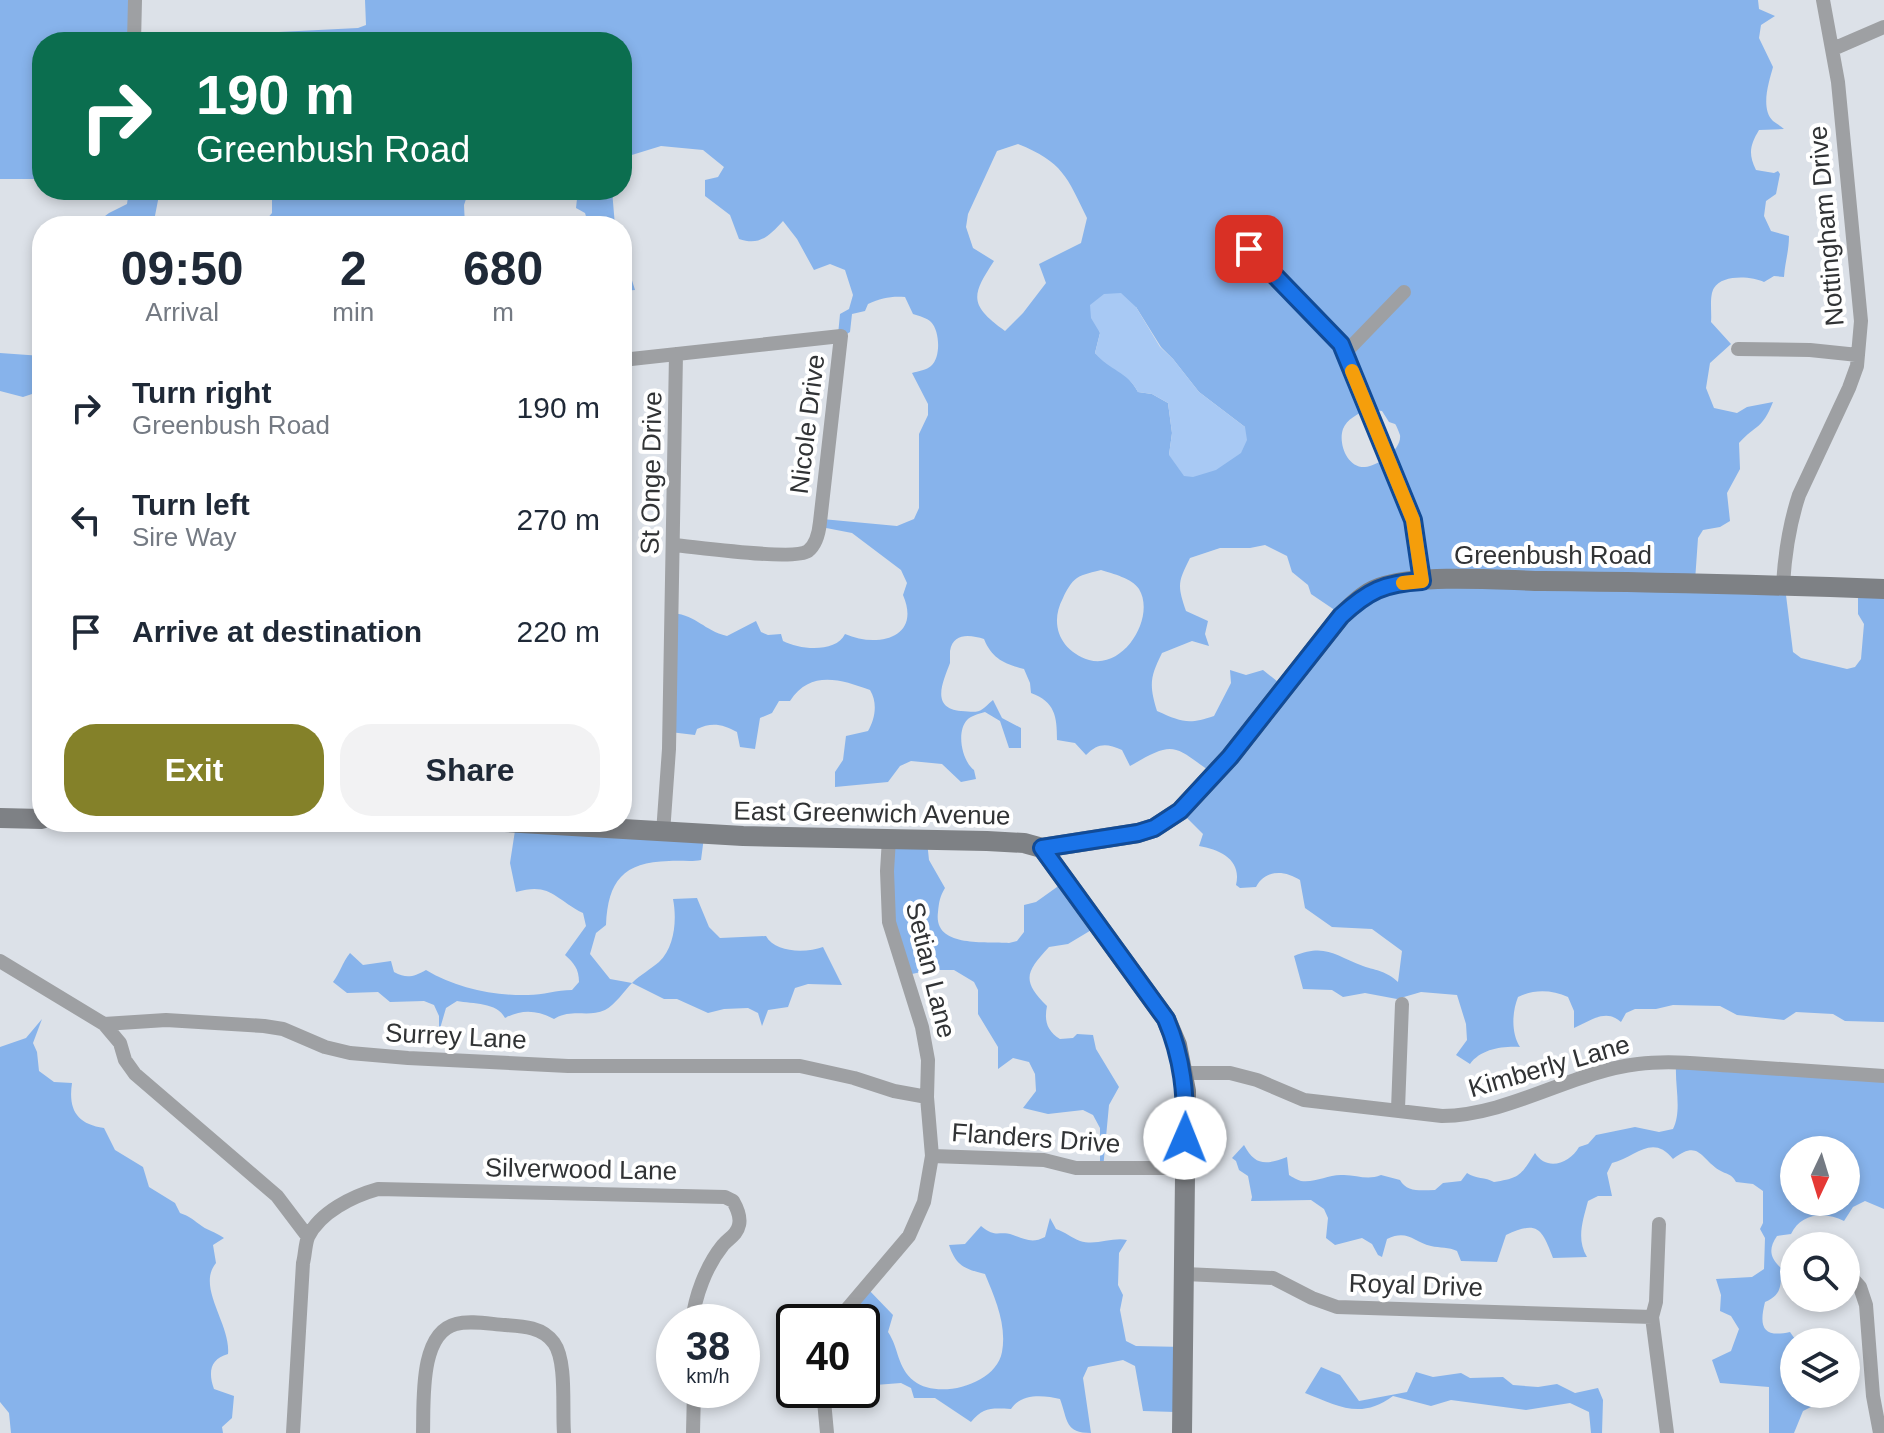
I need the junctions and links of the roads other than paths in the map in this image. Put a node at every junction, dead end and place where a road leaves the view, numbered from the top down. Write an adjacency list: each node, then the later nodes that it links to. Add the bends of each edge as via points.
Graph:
1 (135, 0): 4 (street)
2 (1823, 0): 5 (street, Nottingham Drive)
3 (1884, 27): 5 (street)
4 (134, 32)
5 (1833, 49): 11 (street, Nottingham Drive, via 1861,321)
6 (1249, 249): 10 (street, via 1341,344)
7 (1404, 292): 10 (street)
8 (1738, 349): 11 (street)
9 (676, 354): 12 (street, Nicole Drive); 13 (street, St Onge Drive); 13 (street, Nicole Drive, via 841,336 814,544 800,555)
10 (1344, 354): 14 (street, via 1413,520)
11 (1858, 355): 15 (street, Nottingham Drive, via 1849,388 1799,495 1786,539)
12 (632, 359)
13 (674, 545): 20 (street, St Onge Drive)
14 (1422, 581): 15 (street, Greenbush Road); 22 (street, Greenbush Road, via 1385,586 1359,598 1201,791 1167,821 1138,833)
15 (1783, 584): 16 (street, Greenbush Road)
16 (1884, 589)
17 (0, 818): 18 (street)
18 (32, 819)
19 (632, 831): 20 (street, East Greenwich Avenue)
20 (663, 833): 21 (street, East Greenwich Avenue)
21 (889, 839): 22 (street, East Greenwich Avenue); 28 (street, Setian Lane, via 889,922 922,1027)
22 (1042, 848): 26 (street, East Greenwich Avenue, via 1166,1019)
23 (0, 961): 25 (street)
24 (1402, 1004): 29 (street)
25 (104, 1024): 28 (street, Surrey Lane, via 166,1020 264,1026 337,1050 408,1058 568,1066 800,1066); 33 (street, via 135,1074 277,1196)
26 (1183, 1073): 29 (street, Kimberly Lane, via 1230,1073 1304,1100); 31 (street, East Greenwich Avenue)
27 (1884, 1076): 29 (street, Kimberly Lane, via 1638,1064 1471,1113 1442,1116)
28 (927, 1097): 30 (street, Setian Lane)
29 (1398, 1109)
30 (932, 1156): 31 (street, Flanders Drive, via 1044,1160 1086,1169); 37 (street, Setian Lane, via 924,1202 909,1236)
31 (1185, 1168): 34 (street, East Greenwich Avenue)
32 (1659, 1224): 38 (street)
33 (308, 1237): 36 (street, Silverwood Lane, via 339,1206 378,1189 725,1197 733,1201 739,1223 710,1267); 41 (street)
34 (1185, 1274): 38 (street, Royal Drive, via 1273,1278 1337,1307); 46 (street, East Greenwich Avenue)
35 (1860, 1287): 48 (street)
36 (696, 1304)
37 (851, 1304)
38 (1652, 1317): 47 (street)
39 (694, 1408): 44 (street)
40 (825, 1408): 45 (street)
41 (293, 1433)
42 (423, 1433): 43 (street, via 430,1347 445,1328 459,1323 525,1326 556,1344)
43 (564, 1433)
44 (693, 1433)
45 (827, 1433)
46 (1182, 1433)
47 (1667, 1433)
48 (1880, 1433)

